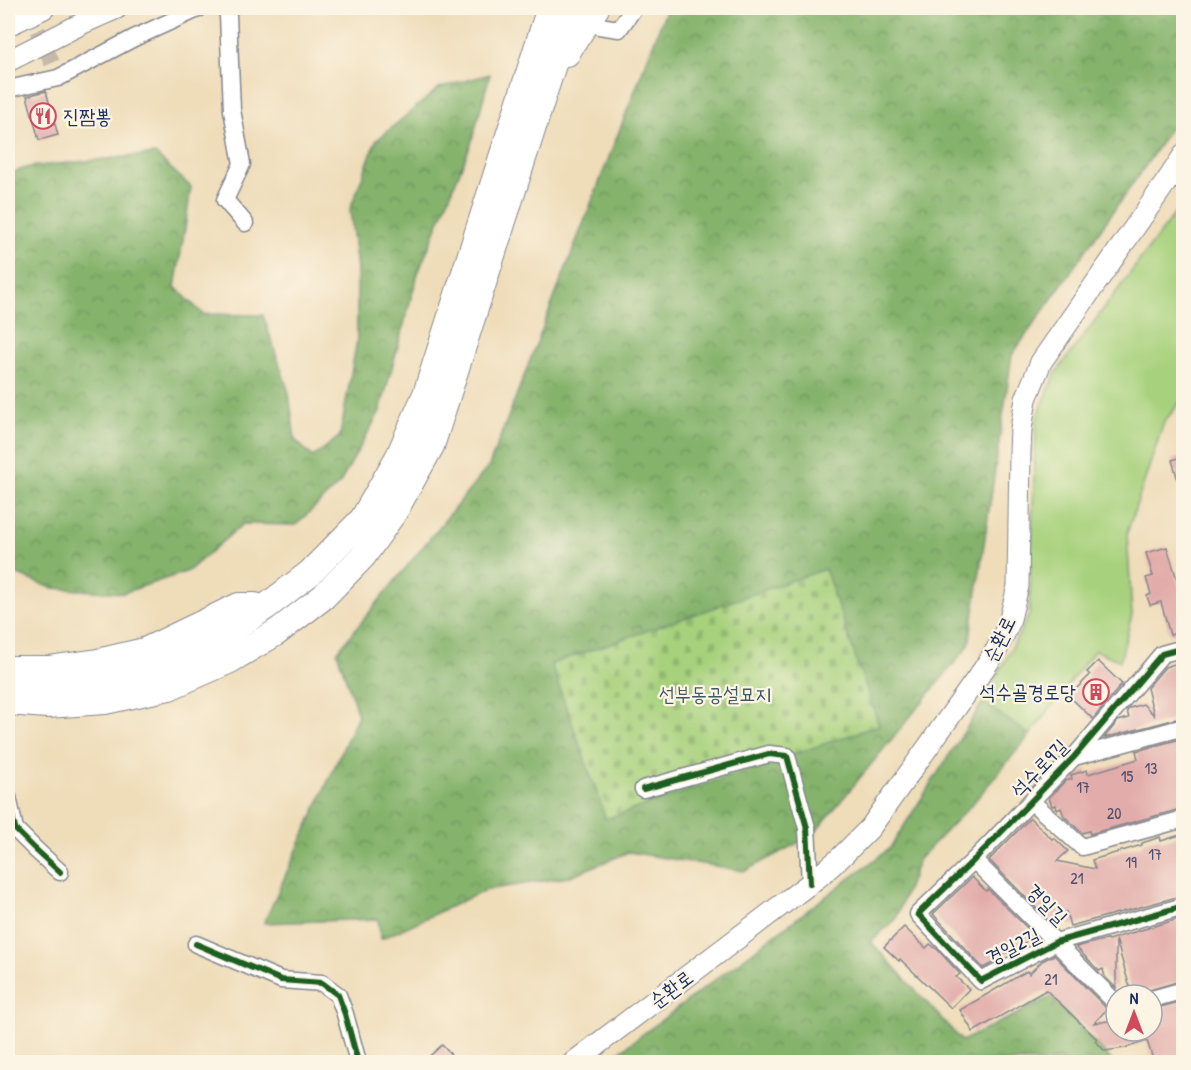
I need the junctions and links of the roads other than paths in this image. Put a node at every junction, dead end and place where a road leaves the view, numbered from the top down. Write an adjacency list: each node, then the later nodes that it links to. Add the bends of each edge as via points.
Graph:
1 (44, 8): 10 (main road)
2 (117, 8): 11 (main road)
3 (200, 8): 12 (street)
4 (225, 8): 17 (street, via 232,110 242,164 225,200)
5 (531, 8): 13 (highway)
6 (550, 8): 13 (highway)
7 (571, 8): 15 (highway)
8 (634, 8): 9 (street, via 619,29)
9 (597, 16): 15 (highway, via 570,47)
10 (8, 25)
11 (8, 61)
12 (8, 89)
13 (511, 127): 18 (highway, via 426,394 399,456 363,519 310,573)
14 (1184, 155): 16 (main road, 순환로)
15 (521, 165): 22 (highway, via 431,446 394,512 363,556 323,597 277,632 230,660 169,687 105,701 47,705)
16 (1177, 179): 31 (main road, 순환로, via 1041,362 1026,399 1020,452 1018,586 1009,623 997,649 870,828)
17 (245, 223)
18 (267, 606): 20 (highway, via 239,606 145,651 48,669); 21 (highway, via 215,641 165,666 103,682)
19 (1184, 648): 24 (street, 석수로9길, via 1162,654)
20 (8, 669)
21 (8, 687)
22 (8, 702)
23 (1184, 727): 24 (street)
24 (1074, 757): 27 (street, 석수로9길)
25 (643, 789): 31 (street, via 769,754 787,756 807,828)
26 (8, 797): 30 (street, via 15,829)
27 (1031, 801): 28 (street, via 1082,847); 29 (street, 석수로9길)
28 (1184, 819)
29 (974, 860): 33 (street, 석수로9길); 34 (street, 경일길)
30 (60, 872)
31 (810, 884): 40 (main road, 순환로)
32 (1184, 906): 34 (street, 경일2길)
33 (918, 915): 34 (street, 경일2길, via 981,981)
34 (1056, 942): 37 (street, 경일길)
35 (196, 945): 39 (street, via 281,980 322,983 338,995)
36 (1184, 990): 38 (street)
37 (1104, 991)
38 (1164, 996)
39 (358, 1062)
40 (574, 1062)

